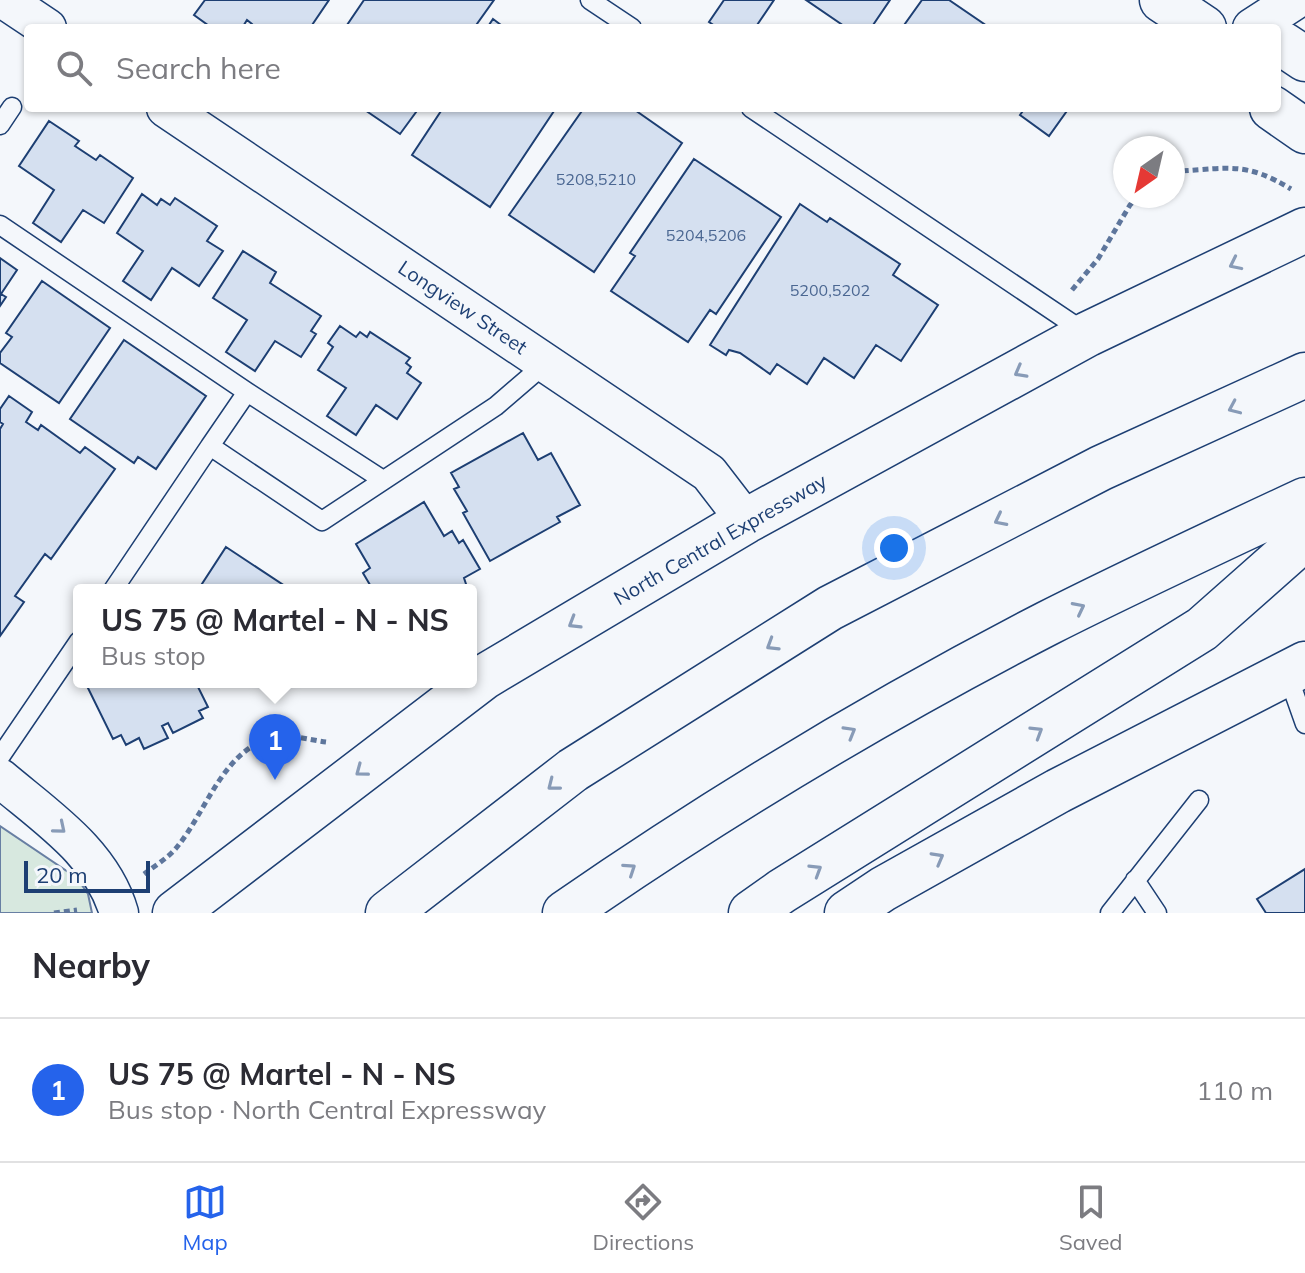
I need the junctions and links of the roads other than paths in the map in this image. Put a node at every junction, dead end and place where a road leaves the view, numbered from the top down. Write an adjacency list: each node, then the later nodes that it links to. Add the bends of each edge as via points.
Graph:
1 (5, 0): 5 (street)
2 (590, 0): 6 (lane)
3 (1162, 0): 7 (main road)
4 (1295, 0): 8 (street)
5 (41, 24)
6 (626, 24)
7 (1198, 24)
8 (1258, 24)
9 (1281, 45): 10 (main road)
10 (1305, 59)
11 (12, 107): 15 (lane)
12 (172, 112): 20 (street, Longview Street)
13 (757, 112): 19 (lane)
14 (1278, 112): 16 (main road)
15 (0, 125)
16 (1305, 131)
17 (1299, 210): 19 (main road, North Central Expressway, one-way to 19)
18 (0, 225): 22 (lane)
19 (1088, 334): 26 (main road, North Central Expressway, one-way to 26)
20 (546, 363): 24 (lane, via 496,406); 26 (street, Longview Street, via 709,473)
21 (1305, 375): 41 (main road, one-way to 41, via 1101,468 830,608 573,770)
22 (247, 392): 23 (lane); 24 (lane)
23 (210, 446): 24 (lane, via 322,521); 28 (lane)
24 (383, 480)
25 (1305, 500): 42 (main road, one-way to 25, via 718,812 913,695 1103,596)
26 (746, 521): 31 (main road, North Central Expressway, one-way to 31)
27 (1305, 538): 43 (main road, one-way to 27, via 1202,629)
28 (117, 584)
29 (73, 650): 34 (lane)
30 (1296, 669): 33 (lane); 39 (main road, one-way to 30, via 1058,791)
31 (477, 682)
32 (470, 688): 40 (main road, North Central Expressway, one-way to 40)
33 (1305, 724)
34 (0, 757)
35 (0, 778): 38 (street, one-way to 38, via 77,843 115,898)
36 (1199, 800): 37 (lane)
37 (1135, 880): 45 (lane); 46 (lane)
38 (128, 897)
39 (884, 901): 44 (main road)
40 (175, 913)
41 (388, 913)
42 (565, 913)
43 (751, 913)
44 (847, 913)
45 (1110, 913)
46 (1157, 913)

